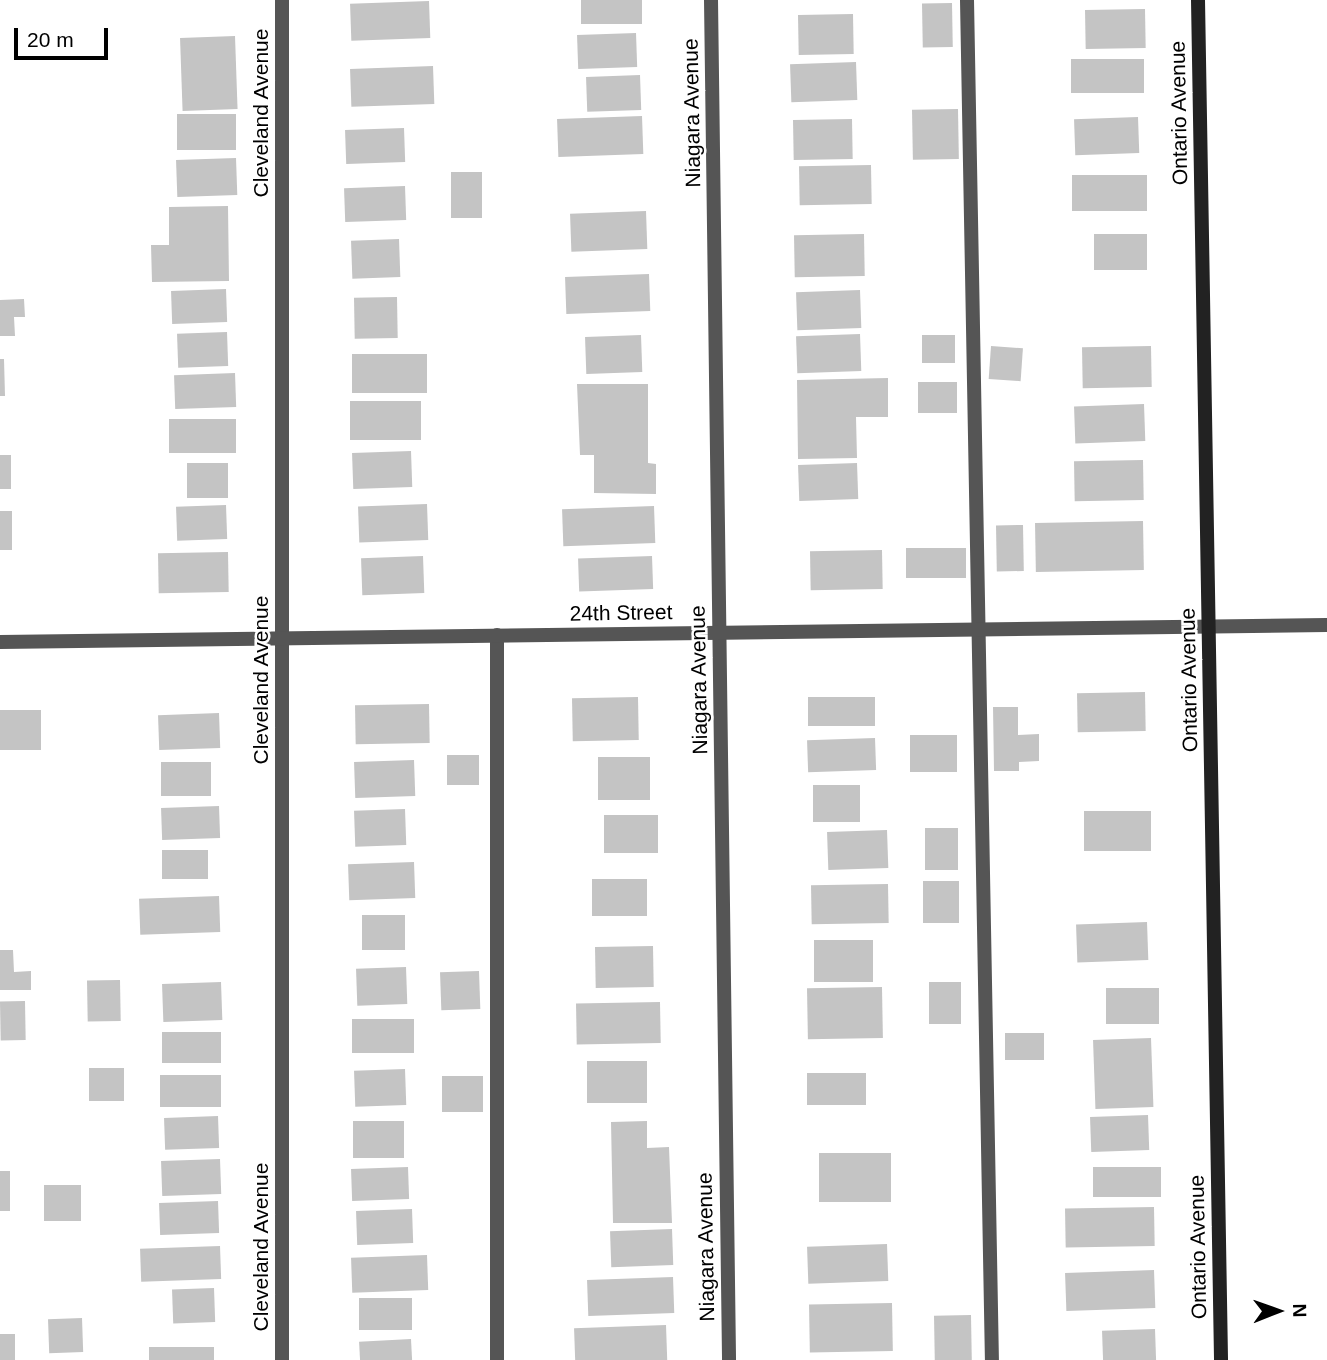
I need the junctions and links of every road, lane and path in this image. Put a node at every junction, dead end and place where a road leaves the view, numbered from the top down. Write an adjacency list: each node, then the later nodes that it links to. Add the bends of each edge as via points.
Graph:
1 (282, 0): 10 (street, Cleveland Avenue)
2 (711, 0): 8 (street, Niagara Avenue)
3 (967, 0): 7 (street)
4 (1198, 0): 6 (main road, Ontario Avenue)
5 (1327, 625): 6 (street, 24th Street)
6 (1210, 626): 7 (street, 24th Street); 16 (main road, Ontario Avenue)
7 (975, 629): 8 (street, 24th Street); 15 (street)
8 (719, 633): 9 (street, 24th Street); 14 (street, Niagara Avenue)
9 (497, 635): 10 (street, 24th Street); 13 (street)
10 (282, 638): 11 (street, 24th Street); 12 (street, Cleveland Avenue)
11 (0, 642)
12 (282, 1360)
13 (497, 1360)
14 (729, 1360)
15 (992, 1360)
16 (1221, 1360)

